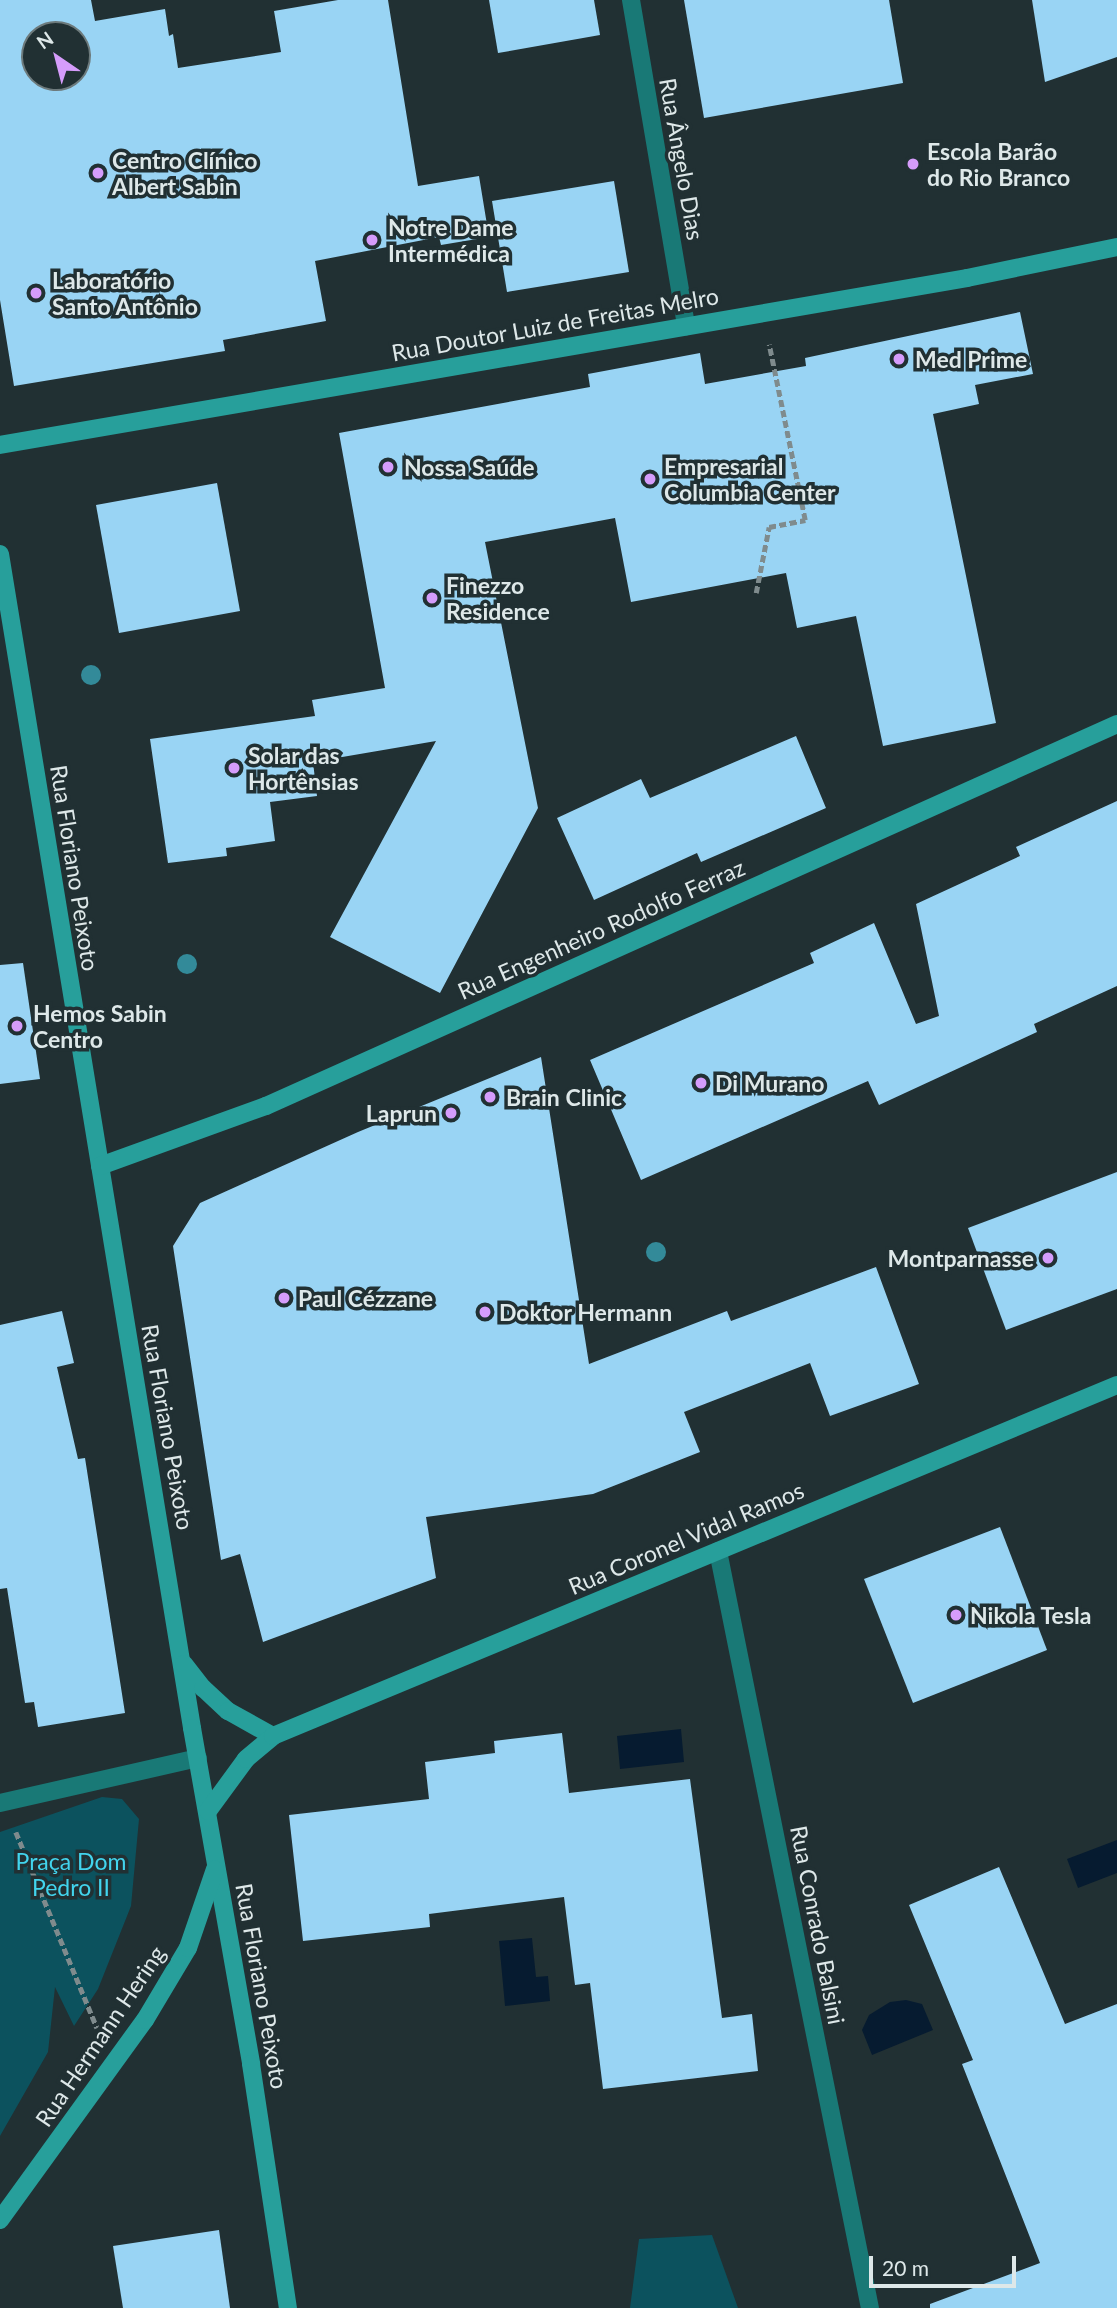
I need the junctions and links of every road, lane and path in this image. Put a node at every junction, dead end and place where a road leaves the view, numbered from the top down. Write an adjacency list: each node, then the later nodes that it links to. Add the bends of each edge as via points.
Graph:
1 (631, 0): 4 (street, Rua Ângelo Dias)
2 (1117, 247): 3 (street, Rua Doutor Luiz de Freitas Melro)
3 (763, 313): 4 (street, Rua Doutor Luiz de Freitas Melro); 7 (path, via 805,520 769,527)
4 (686, 326): 5 (street, Rua Doutor Luiz de Freitas Melro)
5 (0, 445)
6 (0, 554): 9 (street, Rua Floriano Peixoto)
7 (757, 593)
8 (1117, 723): 9 (street, Rua Engenheiro Rodolfo Ferraz, via 266,1106)
9 (100, 1166): 12 (street, Rua Floriano Peixoto)
10 (1117, 1385): 11 (street, Rua Coronel Vidal Ramos)
11 (718, 1551): 13 (street, Rua Coronel Vidal Ramos); 21 (street, Rua Conrado Balsini)
12 (182, 1661): 13 (street, via 228,1711); 14 (street, Rua Floriano Peixoto)
13 (273, 1736): 16 (street, Rua Coronel Vidal Ramos, via 246,1759)
14 (198, 1758): 15 (street); 16 (street, Rua Floriano Peixoto)
15 (2, 1803): 18 (path)
16 (208, 1811): 17 (street, Rua Floriano Peixoto)
17 (216, 1865): 18 (street, Rua Hermann Hering, via 188,1948); 20 (street, Rua Floriano Peixoto)
18 (112, 2065): 19 (street, Rua Hermann Hering)
19 (0, 2220)
20 (288, 2308)
21 (870, 2308)

